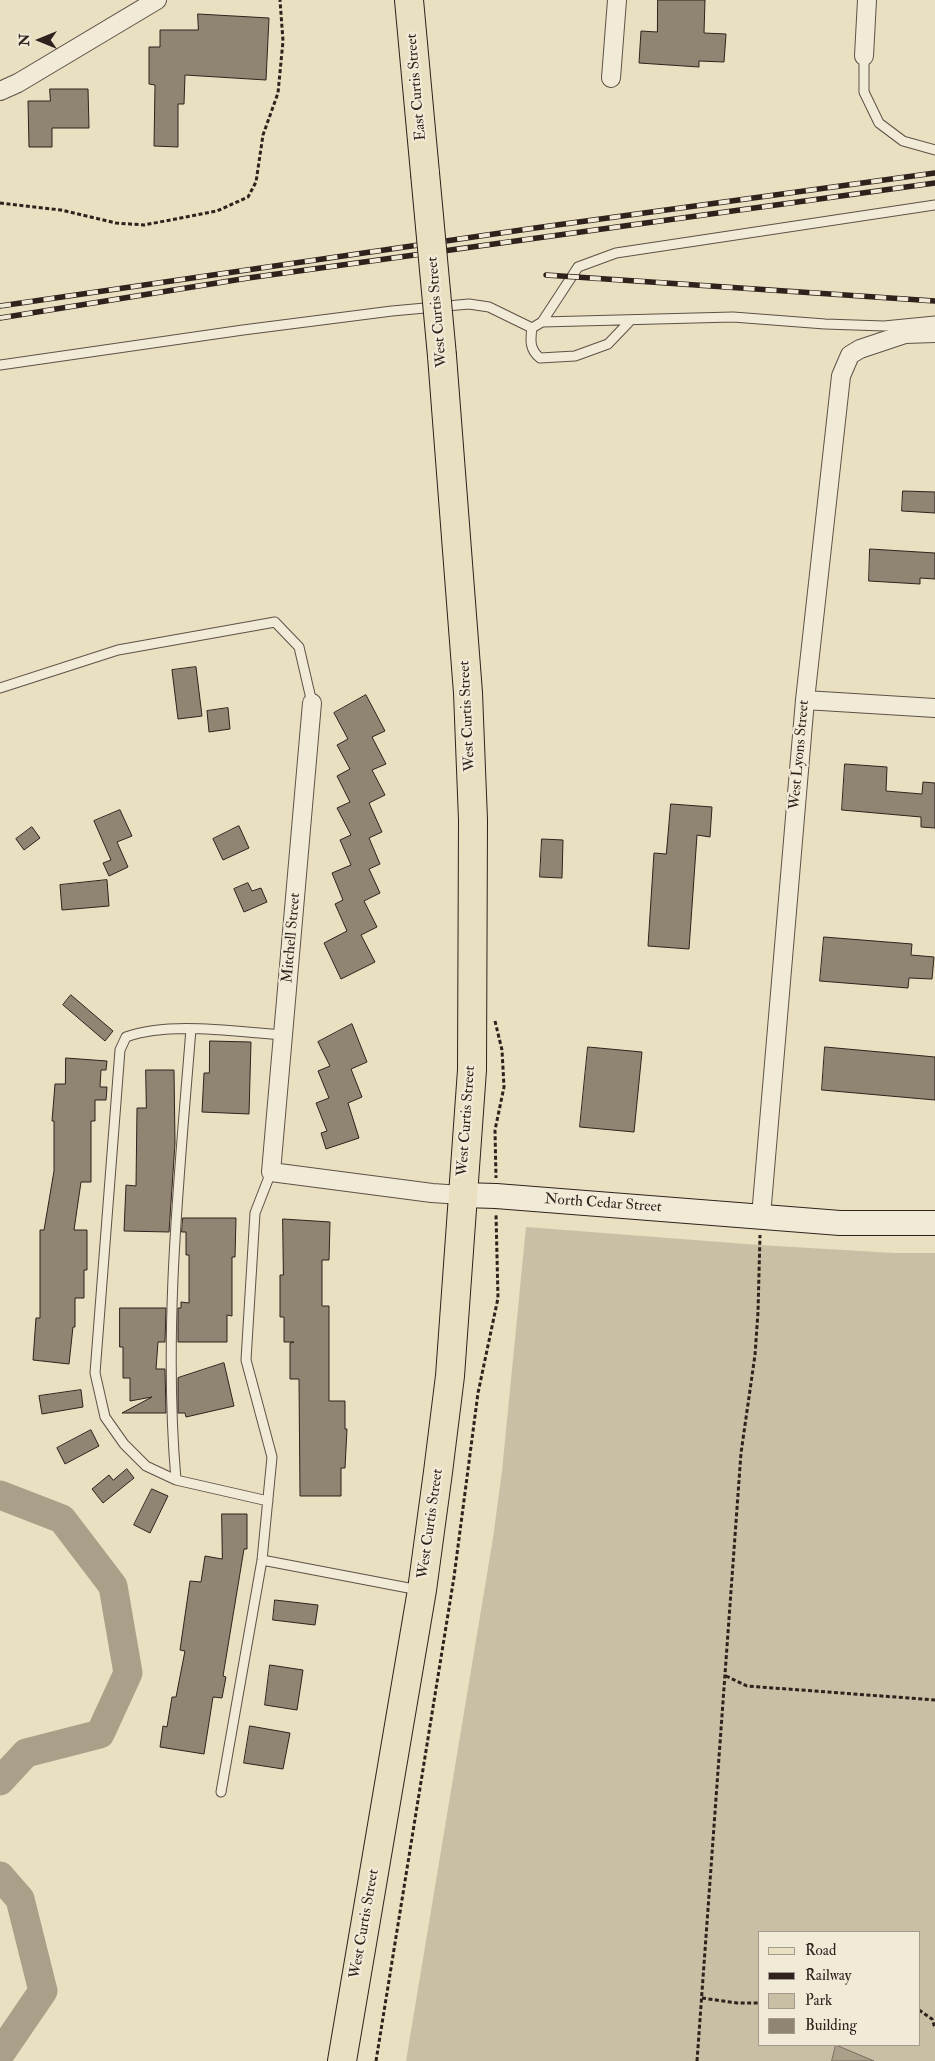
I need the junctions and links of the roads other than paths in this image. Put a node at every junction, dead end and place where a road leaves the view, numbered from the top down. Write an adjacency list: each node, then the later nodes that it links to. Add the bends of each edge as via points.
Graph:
1 (409, 0): 9 (main road, East Curtis Street)
2 (617, 0): 6 (street)
3 (867, 0): 5 (street)
4 (151, 4): 7 (street)
5 (864, 56): 8 (lane, via 864,92 879,123 903,140)
6 (611, 78)
7 (0, 91)
8 (935, 150)
9 (425, 173): 24 (main road, West Curtis Street, bridge, via 468,693 473,820 472,1070)
10 (935, 205): 13 (lane, via 616,253 578,266)
11 (631, 320): 12 (lane, via 733,317 884,326); 13 (lane); 14 (lane, via 608,344 575,356 540,358 533,352)
12 (935, 321)
13 (542, 322): 14 (lane)
14 (532, 328): 16 (lane, via 489,307 469,304 252,329)
15 (935, 333): 18 (street, West Lyons Street, via 905,334 860,349 850,355 842,376)
16 (0, 365)
17 (0, 688): 19 (lane, via 118,650 275,622 299,647)
18 (805, 700): 20 (street); 25 (street, West Lyons Street)
19 (312, 703): 22 (street, Mitchell Street)
20 (935, 708)
21 (191, 1029): 22 (lane); 27 (lane, via 172,1277 171,1426); 27 (lane, via 140,1032 126,1037 120,1050 95,1372 105,1417 124,1444 146,1466)
22 (283, 1035): 23 (street, Mitchell Street)
23 (271, 1172): 24 (street, North Cedar Street); 28 (lane, via 255,1213 246,1360 272,1458)
24 (462, 1195): 25 (street, North Cedar Street); 30 (main road, West Curtis Street, via 450,1376)
25 (761, 1216): 26 (street, North Cedar Street, via 840,1223)
26 (935, 1223)
27 (176, 1480): 28 (lane)
28 (268, 1501): 29 (lane)
29 (262, 1560): 30 (lane); 31 (lane)
30 (422, 1590): 32 (main road, West Curtis Street)
31 (221, 1792)
32 (342, 2061)

